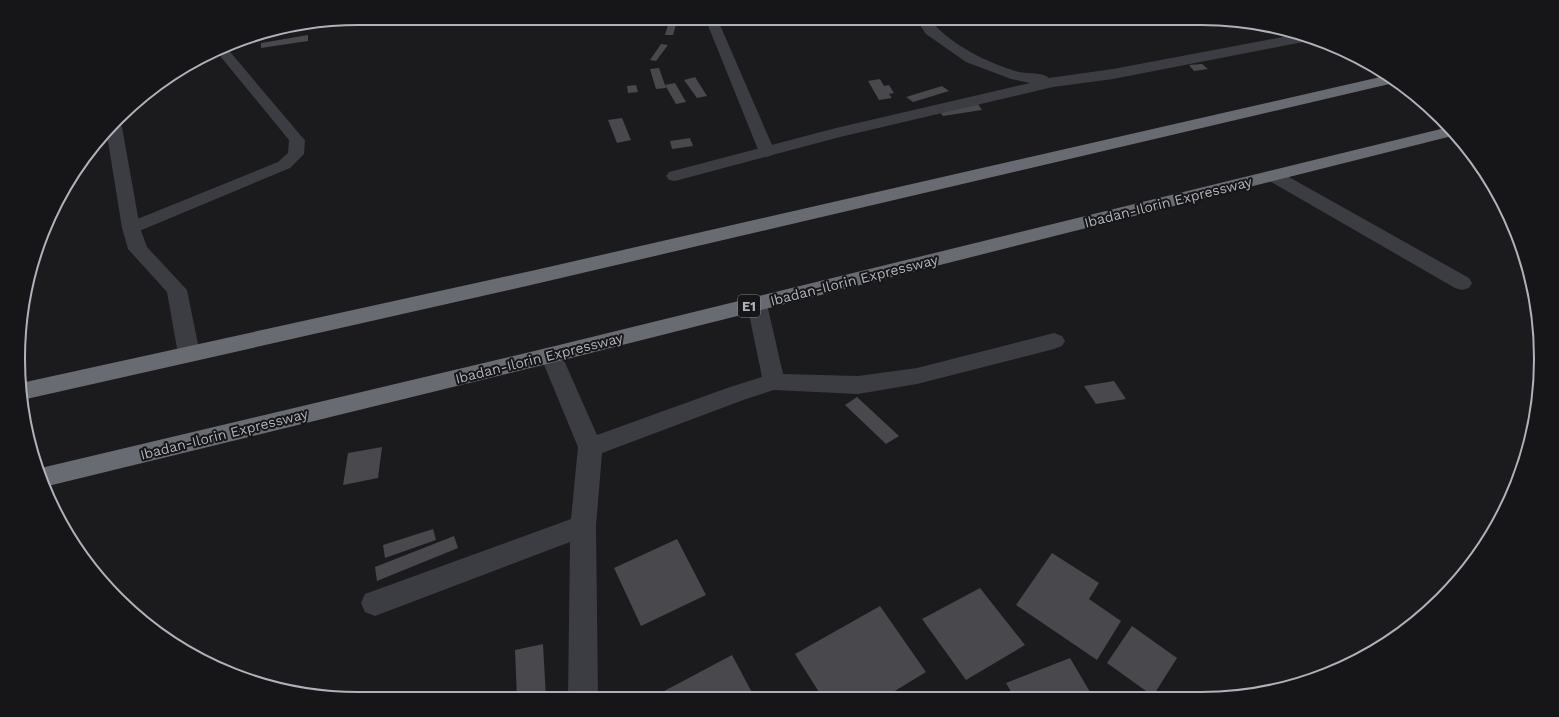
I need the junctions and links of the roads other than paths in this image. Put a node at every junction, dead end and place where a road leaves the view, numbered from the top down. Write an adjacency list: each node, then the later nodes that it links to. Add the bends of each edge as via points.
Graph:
1 (714, 25): 9 (lane)
2 (927, 25): 6 (street, via 931,31 971,59 1016,76)
3 (1297, 39): 6 (street, via 1113,74)
4 (224, 53): 12 (lane, via 297,140 296,154 284,165)
5 (1385, 80): 16 (highway, via 539,276)
6 (1054, 82): 9 (street, via 836,133)
7 (115, 132): 12 (street)
8 (1445, 133): 11 (highway, Ibadan-Ilorin Expressway / E1)
9 (767, 152): 10 (street)
10 (675, 176)
11 (1274, 176): 13 (street); 14 (highway, Ibadan-Ilorin Expressway / E1)
12 (131, 228): 16 (street, via 138,249 177,290)
13 (1462, 283)
14 (757, 304): 17 (highway, Ibadan-Ilorin Expressway / E1); 18 (street)
15 (1054, 341): 18 (street, via 917,376 858,385)
16 (189, 354): 19 (highway)
17 (551, 355): 20 (street); 21 (highway, Ibadan-Ilorin Expressway / E1)
18 (774, 382): 20 (street)
19 (27, 391)
20 (590, 446): 22 (street)
21 (47, 476)
22 (583, 526): 23 (street); 24 (street)
23 (375, 603)
24 (583, 692)

